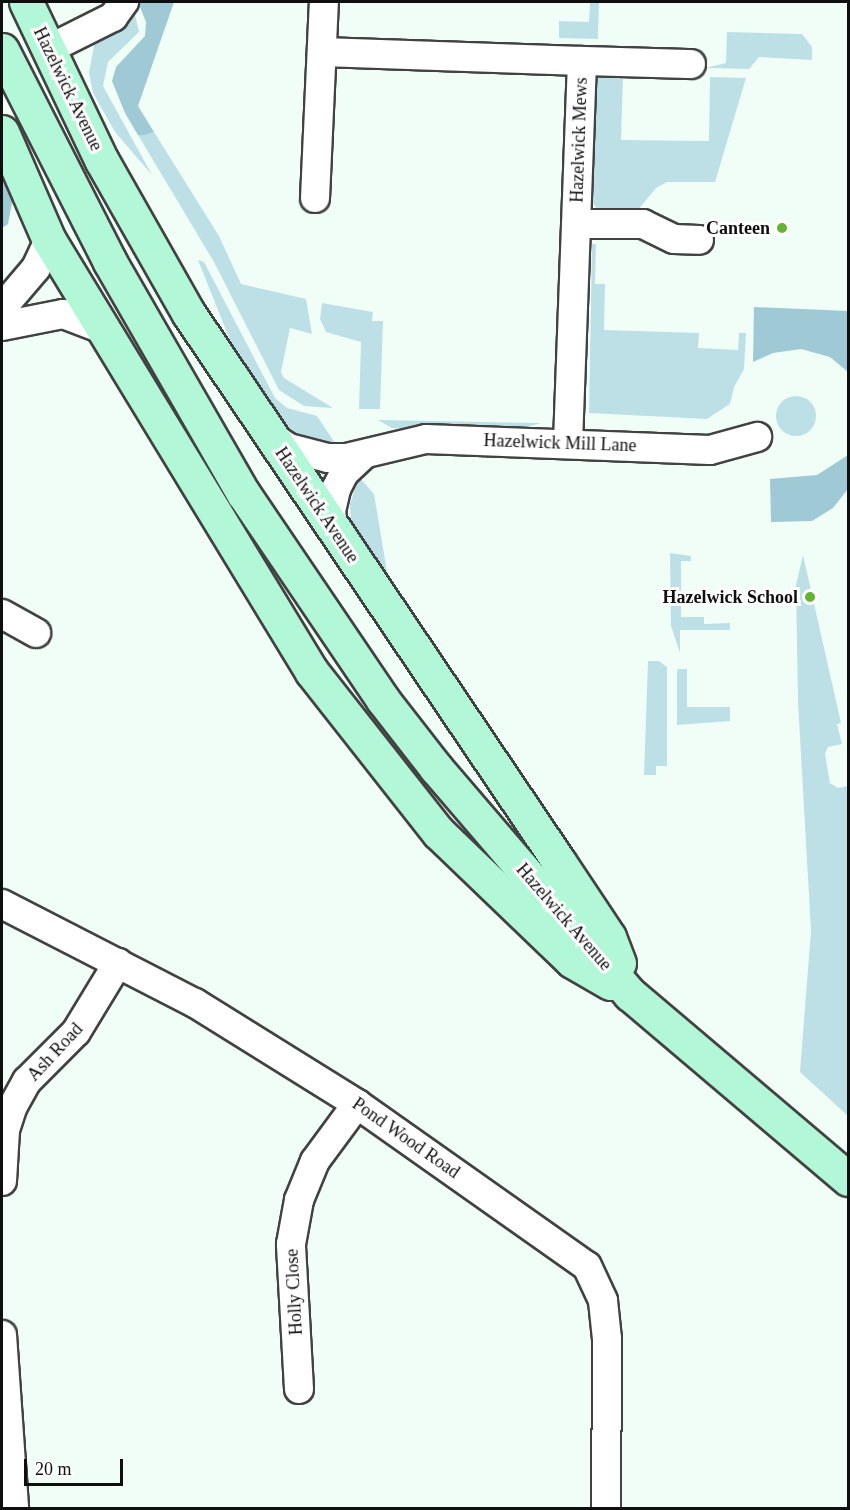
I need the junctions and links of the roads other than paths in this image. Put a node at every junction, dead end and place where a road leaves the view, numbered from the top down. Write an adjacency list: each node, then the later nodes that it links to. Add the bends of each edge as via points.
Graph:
1 (26, 2): 4 (street, Hazelwick Avenue)
2 (124, 2): 4 (street, via 113,17)
3 (324, 2): 6 (street)
4 (49, 49): 17 (street, Hazelwick Avenue, via 143,239)
5 (2, 50): 26 (street, Hazelwick Avenue, via 110,262 243,493 316,607 436,768)
6 (322, 52): 7 (street, Hazelwick Mews); 10 (street)
7 (582, 61): 8 (street); 11 (street, Hazelwick Mews)
8 (692, 64)
9 (2, 132): 12 (street, Hazelwick Avenue)
10 (315, 198)
11 (576, 224): 13 (street, via 643,224 674,239); 19 (street, Hazelwick Mews)
12 (49, 240): 14 (street, via 36,268); 16 (street, Hazelwick Avenue)
13 (699, 240)
14 (2, 308)
15 (2, 326): 16 (street, via 63,314)
16 (102, 329): 26 (street, Hazelwick Avenue, via 312,672 369,748 438,832 572,962)
17 (271, 436): 20 (street, Hazelwick Mill Lane, via 312,456); 21 (street, Hazelwick Avenue)
18 (757, 437): 19 (street, Hazelwick Mill Lane, via 710,450)
19 (568, 442): 20 (street, Hazelwick Mill Lane, via 426,439)
20 (363, 454): 21 (street, via 344,473 336,489 331,511)
21 (334, 531): 26 (street, Hazelwick Avenue, via 609,937)
22 (2, 614): 23 (street)
23 (36, 633)
24 (2, 904): 25 (street, Pond Wood Road)
25 (118, 963): 27 (street, Pond Wood Road, via 195,1003); 29 (street, Ash Road, via 76,1032 27,1081 13,1106 6,1130)
26 (630, 994): 28 (street, Hazelwick Avenue)
27 (357, 1104): 31 (street, Holly Close, via 315,1161 299,1200 291,1244); 33 (street, Pond Wood Road, via 587,1266 603,1300 607,1339)
28 (849, 1179)
29 (2, 1181)
30 (2, 1335): 32 (street)
31 (300, 1389)
32 (14, 1509)
33 (606, 1509)

